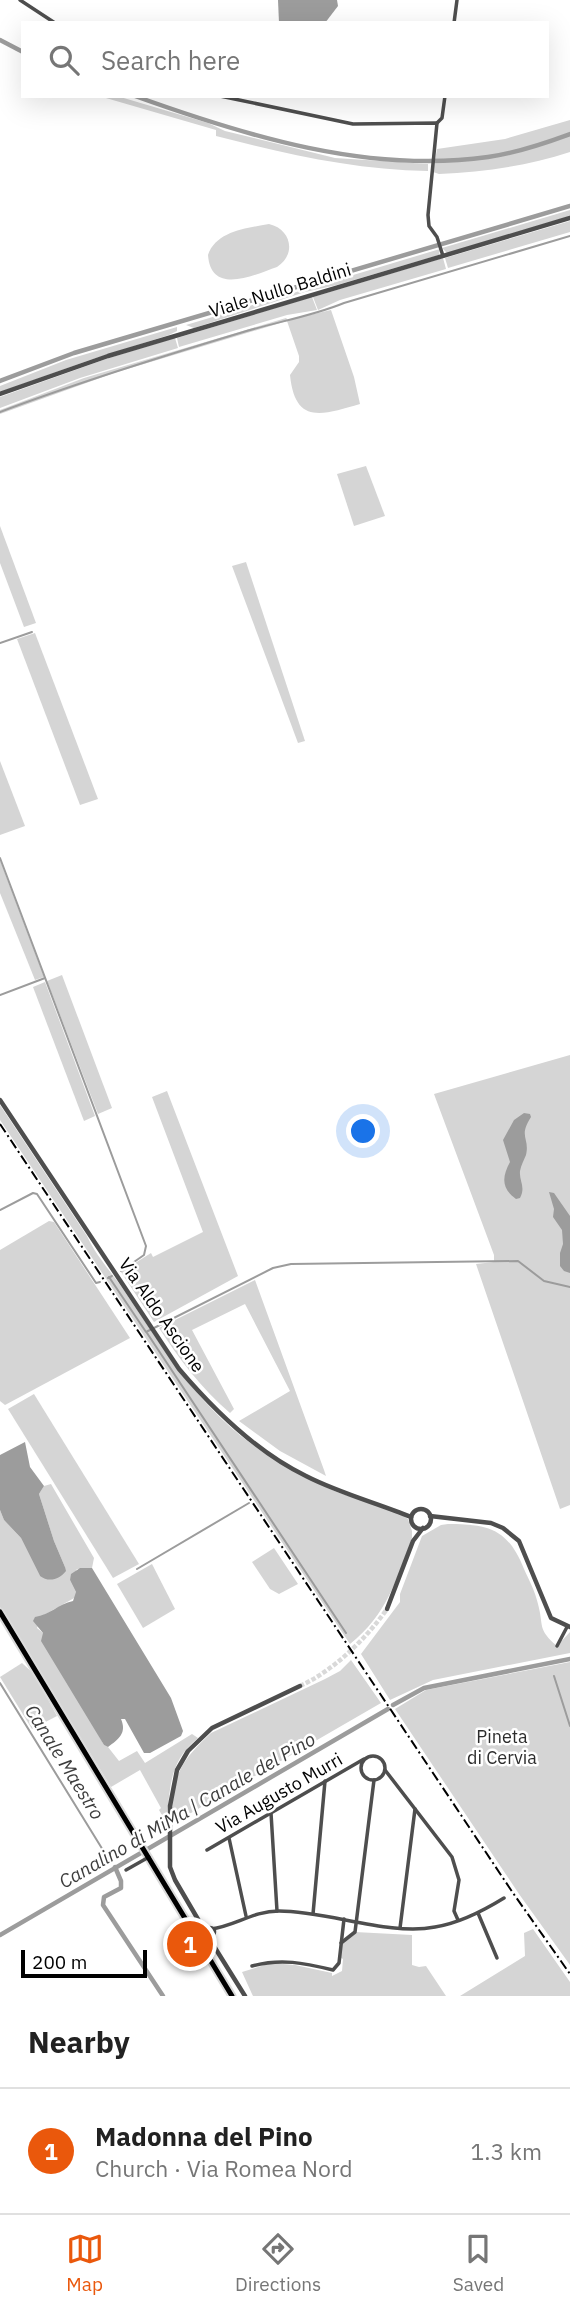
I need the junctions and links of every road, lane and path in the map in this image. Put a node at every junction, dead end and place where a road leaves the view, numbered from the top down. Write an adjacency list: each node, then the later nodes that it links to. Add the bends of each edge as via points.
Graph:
1 (20, 0): 3 (street)
2 (457, 0): 4 (street)
3 (52, 21)
4 (454, 21)
5 (229, 98): 7 (street, via 341,122)
6 (445, 98): 7 (street)
7 (437, 123): 9 (street, via 429,222)
8 (570, 218): 9 (street, Viale Nullo Baldini)
9 (443, 254): 10 (street, Viale Nullo Baldini, via 108,356)
10 (0, 394)
11 (0, 1100): 12 (street, Via Aldo Ascione, via 198,1391 273,1456 305,1476)
12 (390, 1508): 13 (street, Via Aldo Ascione); 15 (street, Via Aldo Ascione)
13 (415, 1511): 14 (street, via 424,1510); 15 (street)
14 (430, 1516): 16 (street); 17 (street)
15 (411, 1517): 18 (street)
16 (457, 1518): 17 (street); 23 (street, via 491,1523 519,1541 551,1618)
17 (429, 1524): 19 (street)
18 (414, 1526): 19 (street); 20 (street)
19 (423, 1528): 20 (street)
20 (413, 1541): 21 (street)
21 (387, 1609)
22 (0, 1612): 34 (main road)
23 (569, 1627): 24 (street)
24 (557, 1646)
25 (300, 1686): 45 (street, via 218,1724 179,1764 169,1829 173,1874)
26 (365, 1759): 27 (street, via 377,1756); 28 (street, via 362,1773); 29 (street, Via Augusto Murri)
27 (385, 1770): 28 (street); 30 (street)
28 (374, 1780): 43 (street)
29 (325, 1781): 31 (street, Via Augusto Murri); 39 (street)
30 (415, 1810): 42 (street, via 456,1867 459,1880 454,1911); 44 (street)
31 (271, 1813): 32 (street, Via Augusto Murri); 37 (street)
32 (229, 1838): 33 (street, Via Augusto Murri); 40 (street)
33 (207, 1850)
34 (149, 1856): 35 (street); 46 (main road)
35 (126, 1870)
36 (504, 1898): 38 (street)
37 (277, 1911): 39 (street); 40 (street)
38 (478, 1913): 42 (street); 48 (street)
39 (313, 1914): 41 (street)
40 (246, 1916): 45 (street)
41 (344, 1919): 43 (street); 47 (street)
42 (458, 1920): 44 (street, via 434,1927)
43 (357, 1921): 44 (street); 47 (street, via 355,1932)
44 (400, 1928)
45 (210, 1932): 51 (street)
46 (195, 1934): 50 (main road); 50 (main road)
47 (341, 1943): 49 (street, via 333,1970 293,1961)
48 (497, 1958)
49 (252, 1966)
50 (232, 1996)
51 (245, 1996)

